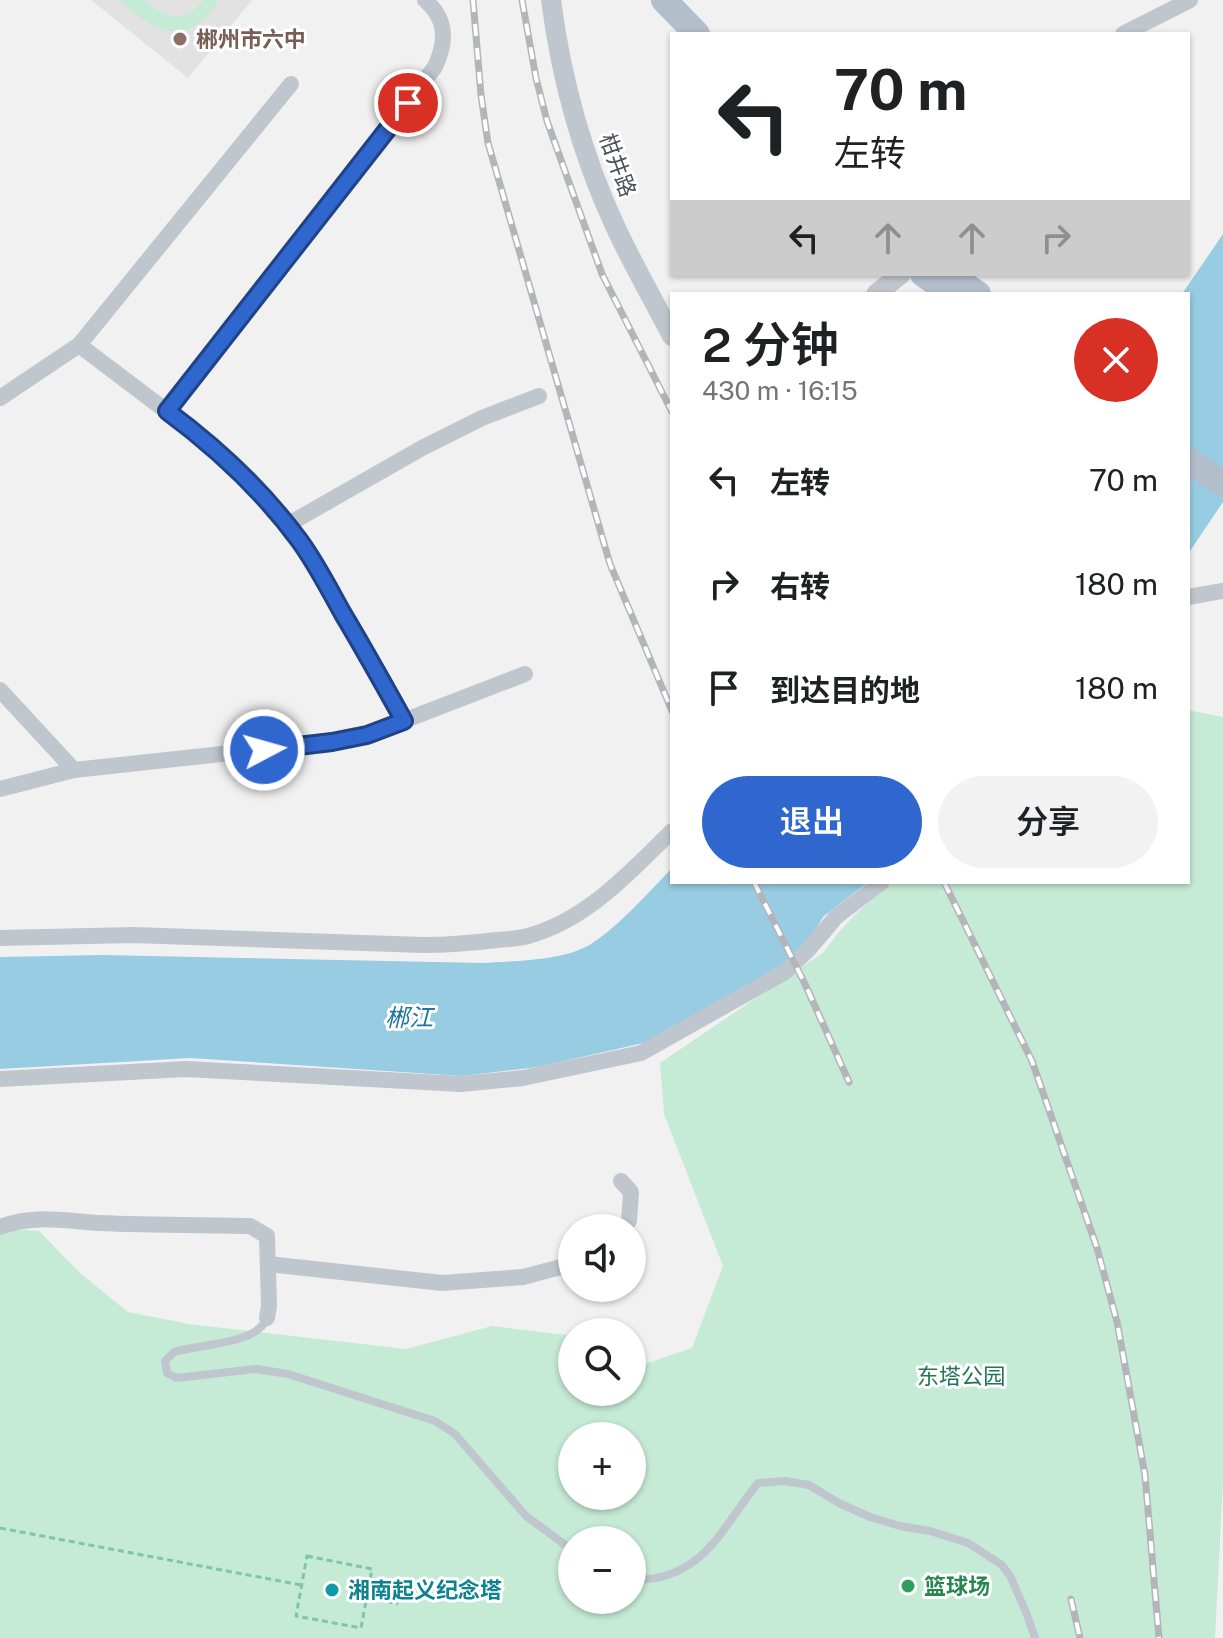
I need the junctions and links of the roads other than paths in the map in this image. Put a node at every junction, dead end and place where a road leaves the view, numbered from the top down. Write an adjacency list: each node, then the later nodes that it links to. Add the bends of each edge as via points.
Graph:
1 (425, 0): 22 (street, via 441,21 442,52 435,67)
2 (551, 0): 18 (street, 柑井路, via 588,157 615,227)
3 (643, 0): 7 (main road)
4 (664, 0): 8 (main road)
5 (680, 0): 9 (street)
6 (1190, 0): 10 (street)
7 (674, 32)
8 (695, 32)
9 (711, 32)
10 (1127, 32)
11 (291, 84): 19 (street)
12 (898, 276): 15 (street)
13 (926, 276): 16 (main road)
14 (952, 276): 17 (main road)
15 (878, 292)
16 (949, 292)
17 (975, 292)
18 (670, 332)
19 (79, 345): 21 (street); 22 (street)
20 (539, 396): 27 (street, via 422,448)
21 (0, 398)
22 (167, 411): 27 (street, via 225,458)
23 (1190, 442): 25 (main road)
24 (1190, 461): 26 (main road)
25 (1223, 466)
26 (1223, 484)
27 (287, 525): 32 (street, via 312,559)
28 (1223, 591): 29 (street)
29 (1190, 597)
30 (525, 674): 32 (street)
31 (0, 690): 33 (street)
32 (404, 721): 33 (street, via 332,742)
33 (74, 770): 34 (street)
34 (0, 789)
35 (670, 833): 37 (street, via 599,899 567,921 527,936 460,945 133,935)
36 (879, 884): 38 (street, via 836,917 785,972 641,1053 523,1078 461,1084 186,1069)
37 (0, 938)
38 (0, 1079)
39 (621, 1181): 40 (street, via 631,1192)
40 (629, 1214)
41 (0, 1227): 42 (street, via 45,1218 250,1226 267,1236)
42 (268, 1264): 43 (street, via 442,1283 523,1277); 44 (street)
43 (558, 1268)
44 (267, 1318): 45 (lane, via 249,1336 174,1352 165,1361 167,1373 176,1378 256,1369 288,1374 435,1421 455,1434 526,1516)
45 (558, 1540)
46 (646, 1580): 47 (lane, via 689,1568 717,1540 758,1483 784,1481 809,1485 870,1517 968,1543 1010,1576)
47 (1035, 1638)

